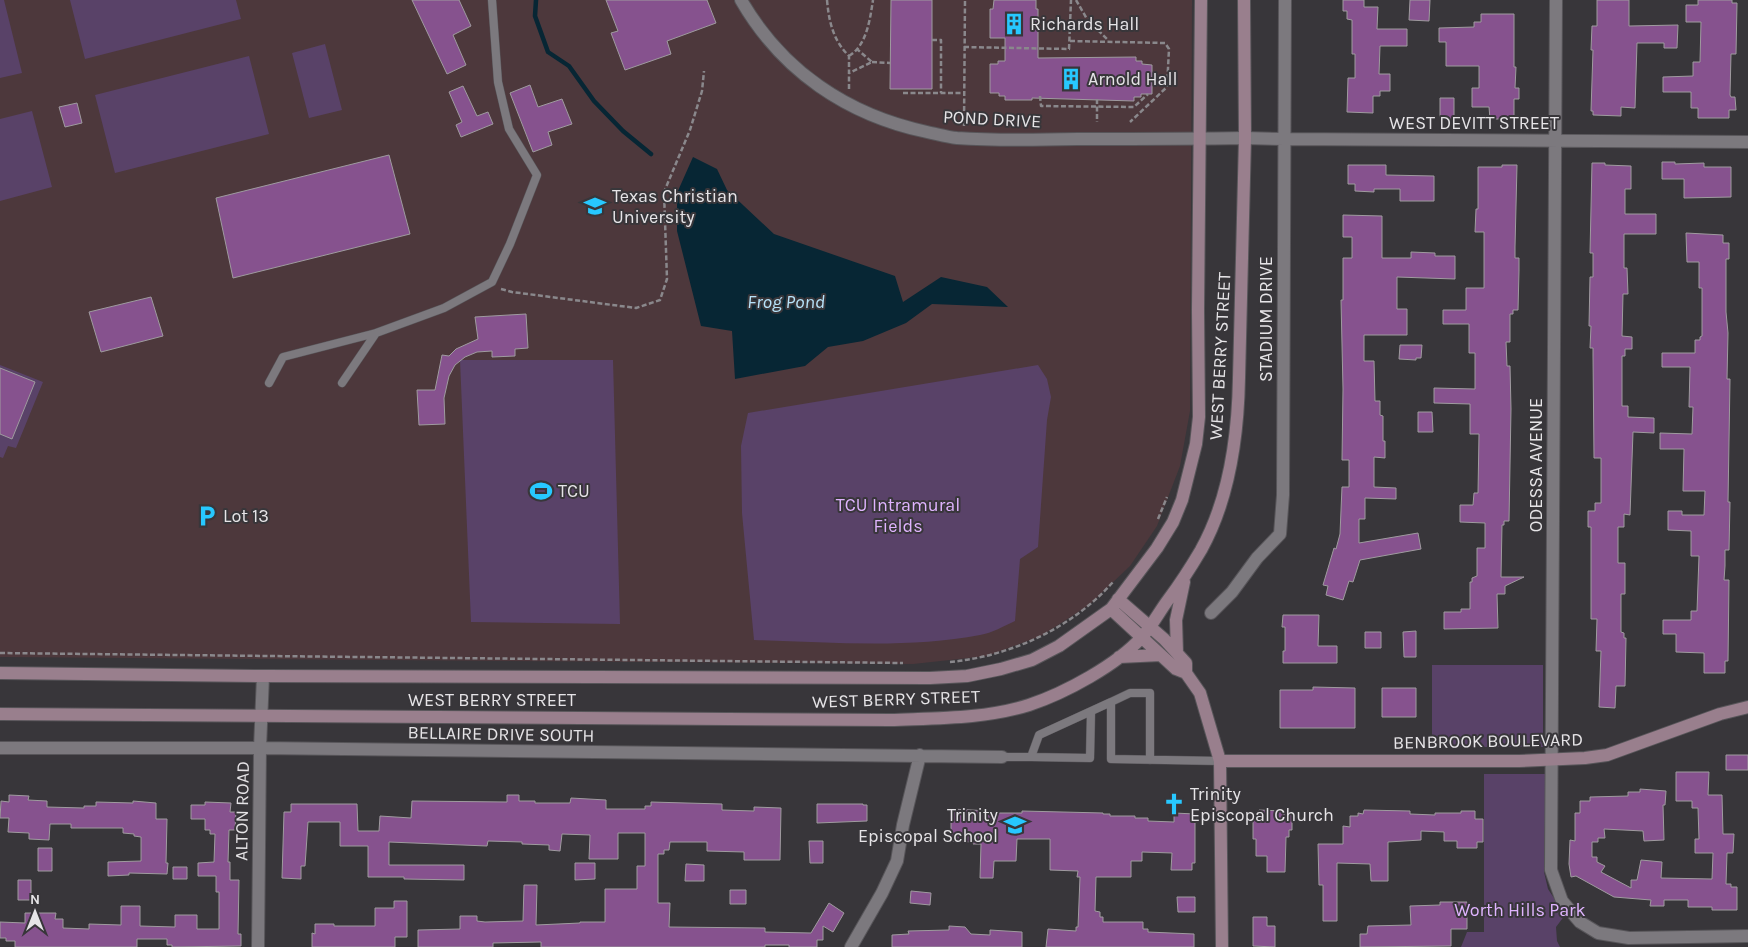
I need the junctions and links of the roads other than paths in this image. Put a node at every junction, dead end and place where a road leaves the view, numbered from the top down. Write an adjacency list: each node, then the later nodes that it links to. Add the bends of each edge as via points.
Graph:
1 (492, 0): 12 (lane, via 498,82 509,129 537,175 492,282 444,308)
2 (741, 0): 7 (street, POND DRIVE, via 767,39 808,80 872,116 911,128 963,138 1006,140)
3 (1201, 0): 7 (main road, WEST BERRY STREET)
4 (1244, 0): 8 (main road, WEST BERRY STREET)
5 (1285, 0): 9 (street, STADIUM DRIVE)
6 (1556, 0): 10 (street, ODESSA AVENUE)
7 (1201, 138): 8 (street, WEST DEVITT STREET); 16 (main road, WEST BERRY STREET, via 1199,417 1196,444 1173,522)
8 (1245, 138): 9 (street, WEST DEVITT STREET); 15 (main road, WEST BERRY STREET, via 1239,405 1235,436 1223,498 1214,524)
9 (1284, 140): 10 (street, WEST DEVITT STREET); 17 (street, STADIUM DRIVE, via 1283,495 1280,534)
10 (1555, 140): 11 (street, WEST DEVITT STREET); 38 (street, ODESSA AVENUE)
11 (1748, 142)
12 (376, 333): 13 (lane, via 283,357); 14 (lane)
13 (269, 382)
14 (342, 384)
15 (1186, 576): 18 (main road, WEST BERRY STREET); 20 (main road, via 1176,620)
16 (1115, 604): 18 (main road); 19 (main road); 25 (main road, WEST BERRY STREET, via 1058,646 1032,660 967,676)
17 (1211, 613)
18 (1150, 626): 19 (main road, WEST BERRY STREET); 20 (main road)
19 (1142, 638): 21 (main road); 22 (main road, WEST BERRY STREET)
20 (1177, 653): 24 (main road, via 1186,663)
21 (1161, 654): 22 (main road); 24 (main road, via 1176,669)
22 (1119, 657): 30 (main road, WEST BERRY STREET, via 1099,672 1055,694 1007,710 968,717 880,720)
23 (0, 673): 25 (main road, WEST BERRY STREET)
24 (1186, 673): 37 (main road, via 1200,693)
25 (264, 676): 30 (street, ALTON ROAD)
26 (1111, 702): 28 (lane); 36 (lane, via 1111,759); 36 (lane, via 1130,693 1150,693)
27 (1748, 707): 38 (main road, BENBROOK BOULEVARD, via 1607,755)
28 (1091, 712): 35 (lane, via 1039,735); 35 (lane, via 1090,758)
29 (0, 714): 30 (main road, WEST BERRY STREET)
30 (261, 716): 32 (street, ALTON ROAD)
31 (0, 748): 32 (street, BELLAIRE DRIVE SOUTH)
32 (260, 748): 33 (street, BELLAIRE DRIVE SOUTH); 40 (street, ALTON ROAD)
33 (920, 755): 34 (street, BELLAIRE DRIVE SOUTH); 41 (street, via 897,861)
34 (1002, 757): 35 (lane)
35 (1031, 757)
36 (1150, 760): 37 (lane)
37 (1220, 761): 38 (main road, BENBROOK BOULEVARD); 42 (main road)
38 (1552, 761): 39 (street, ODESSA AVENUE, via 1551,870 1562,902 1580,922 1598,933 1629,938)
39 (1748, 936)
40 (258, 947)
41 (851, 947)
42 (1222, 947)

